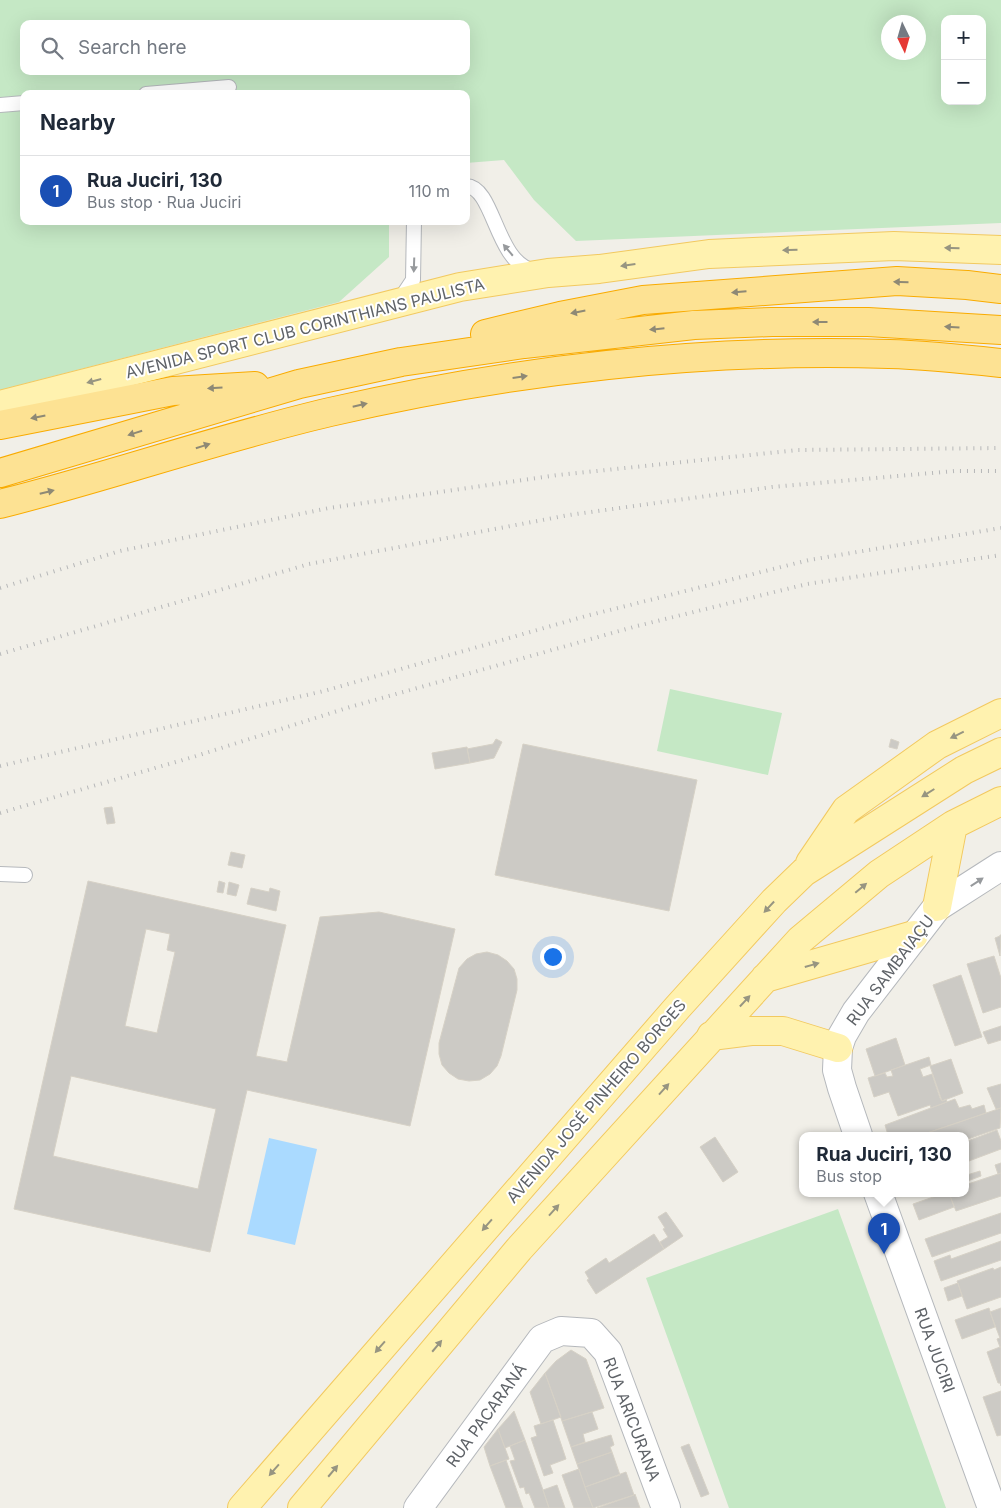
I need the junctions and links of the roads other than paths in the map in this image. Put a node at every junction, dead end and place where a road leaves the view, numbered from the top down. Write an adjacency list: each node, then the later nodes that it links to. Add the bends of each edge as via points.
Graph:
1 (229, 87): 2 (lane)
2 (193, 90)
3 (20, 103): 4 (lane)
4 (0, 105)
5 (470, 187): 8 (lane, one-way to 5, via 526,269 504,245 489,208 478,190)
6 (414, 225): 10 (lane, one-way to 10, via 413,280)
7 (1001, 250): 8 (main road, AVENIDA SPORT CLUB CORINTHIANS PAULISTA, one-way to 8, via 894,246 718,254)
8 (548, 273): 10 (main road, AVENIDA SPORT CLUB CORINTHIANS PAULISTA, via 460,287)
9 (1001, 289): 12 (highway, one-way to 12, via 897,281 643,300 464,340)
10 (397, 304): 15 (main road, AVENIDA SPORT CLUB CORINTHIANS PAULISTA, one-way to 15)
11 (1001, 330): 12 (highway, one-way to 12, via 868,322 694,325)
12 (401, 362): 14 (highway)
13 (1001, 363): 18 (highway, one-way to 13, via 329,412 424,392 554,372 696,356 781,354 889,354)
14 (299, 384): 16 (highway, one-way to 16, via 173,391); 17 (highway, one-way to 17)
15 (0, 405)
16 (0, 425)
17 (0, 473)
18 (0, 504)
19 (1001, 713): 24 (main road, one-way to 24, via 937,745 846,810)
20 (1001, 752): 24 (main road, AVENIDA JOSÉ PINHEIRO BORGES, one-way to 24, via 964,770)
21 (1001, 801): 22 (main road)
22 (954, 825): 27 (main road); 29 (main road, one-way to 22, via 800,940 879,874)
23 (1001, 866): 27 (street, RUA SAMBAIAÇU, one-way to 23)
24 (804, 872): 35 (main road, AVENIDA JOSÉ PINHEIRO BORGES, one-way to 35, via 677,1008)
25 (0, 874): 26 (lane)
26 (25, 875)
27 (937, 908): 28 (street, RUA SAMBAIAÇU)
28 (914, 935): 29 (main road, one-way to 28); 31 (street, RUA SAMBAIAÇU, via 856,1012)
29 (765, 978): 30 (main road, one-way to 29)
30 (712, 1036): 31 (main road, via 783,1031); 36 (main road, one-way to 30, via 519,1249)
31 (838, 1048): 32 (street, via 837,1070)
32 (857, 1132)
33 (879, 1197): 39 (street, RUA JUCIRI)
34 (561, 1331): 37 (street, RUA PACARANÁ, via 542,1339); 38 (street, RUA ARICURANA, via 591,1333 608,1352)
35 (242, 1508)
36 (302, 1508)
37 (418, 1508)
38 (666, 1508)
39 (992, 1508)

